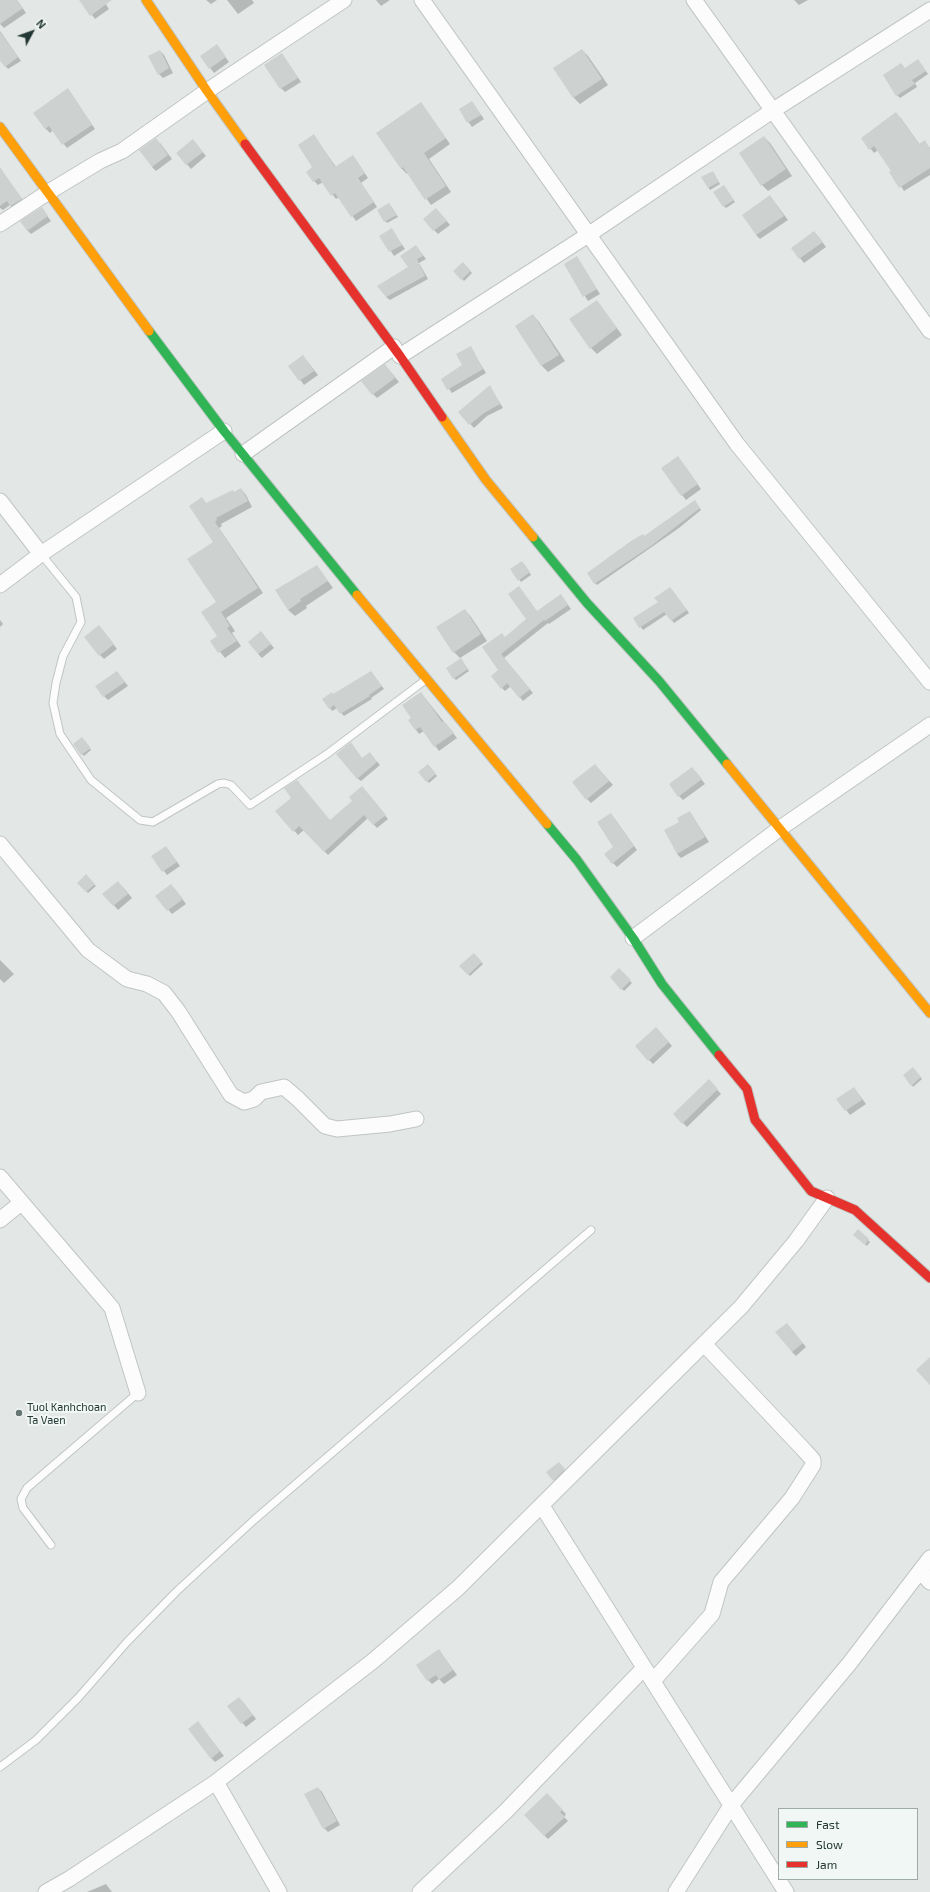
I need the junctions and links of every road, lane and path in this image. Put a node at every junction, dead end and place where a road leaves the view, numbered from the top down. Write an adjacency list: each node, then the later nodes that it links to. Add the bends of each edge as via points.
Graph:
1 (146, 0): 6 (street)
2 (344, 0): 6 (street)
3 (422, 0): 11 (street)
4 (694, 0): 7 (street)
5 (930, 10): 7 (street)
6 (207, 91): 9 (street, via 122,151 100,161); 13 (street)
7 (772, 111): 11 (street); 12 (street)
8 (0, 127): 9 (street)
9 (47, 193): 10 (street); 14 (street)
10 (0, 224)
11 (588, 235): 13 (street); 20 (street, via 737,444)
12 (930, 331)
13 (397, 352): 15 (street); 22 (street, via 486,480 587,603 660,681)
14 (224, 431): 15 (street); 17 (street)
15 (243, 454): 19 (street)
16 (0, 501): 17 (street)
17 (41, 554): 18 (street); 19 (lane, via 76,597 81,622 63,656 56,683 53,703 60,734 91,780 140,820 153,822 218,784 224,783 231,785 250,805 327,754)
18 (0, 585)
19 (426, 680): 24 (street, via 577,860)
20 (930, 682)
21 (930, 725): 22 (street)
22 (779, 830): 24 (street); 25 (street)
23 (0, 844): 26 (street, via 88,950 127,979 147,984 164,993 231,1095 244,1102 254,1099 261,1092 284,1087 325,1126 338,1129)
24 (633, 938): 28 (street, via 662,984 747,1089 760,1126 811,1191)
25 (930, 1013)
26 (416, 1119)
27 (0, 1178): 29 (street)
28 (827, 1198): 32 (street, via 855,1210); 33 (street, via 796,1241 746,1301)
29 (21, 1203): 30 (street); 34 (street, via 112,1308)
30 (0, 1220)
31 (591, 1230): 41 (lane, via 254,1520 171,1597 36,1740)
32 (930, 1278)
33 (704, 1344): 35 (street); 40 (street, via 805,1451 813,1465 792,1498 721,1582 712,1614)
34 (138, 1393): 36 (lane, via 27,1488 21,1499 23,1508)
35 (542, 1506): 39 (street); 42 (street, via 458,1588 380,1655)
36 (51, 1545)
37 (930, 1558): 38 (street)
38 (925, 1576): 43 (street)
39 (644, 1668): 40 (street); 48 (street, via 505,1812)
40 (653, 1681): 43 (street)
41 (0, 1767)
42 (216, 1782): 46 (street); 47 (street)
43 (732, 1804): 44 (street); 49 (street)
44 (778, 1879)
45 (779, 1880): 50 (street)
46 (46, 1892)
47 (279, 1892)
48 (420, 1892)
49 (676, 1892)
50 (786, 1892)

